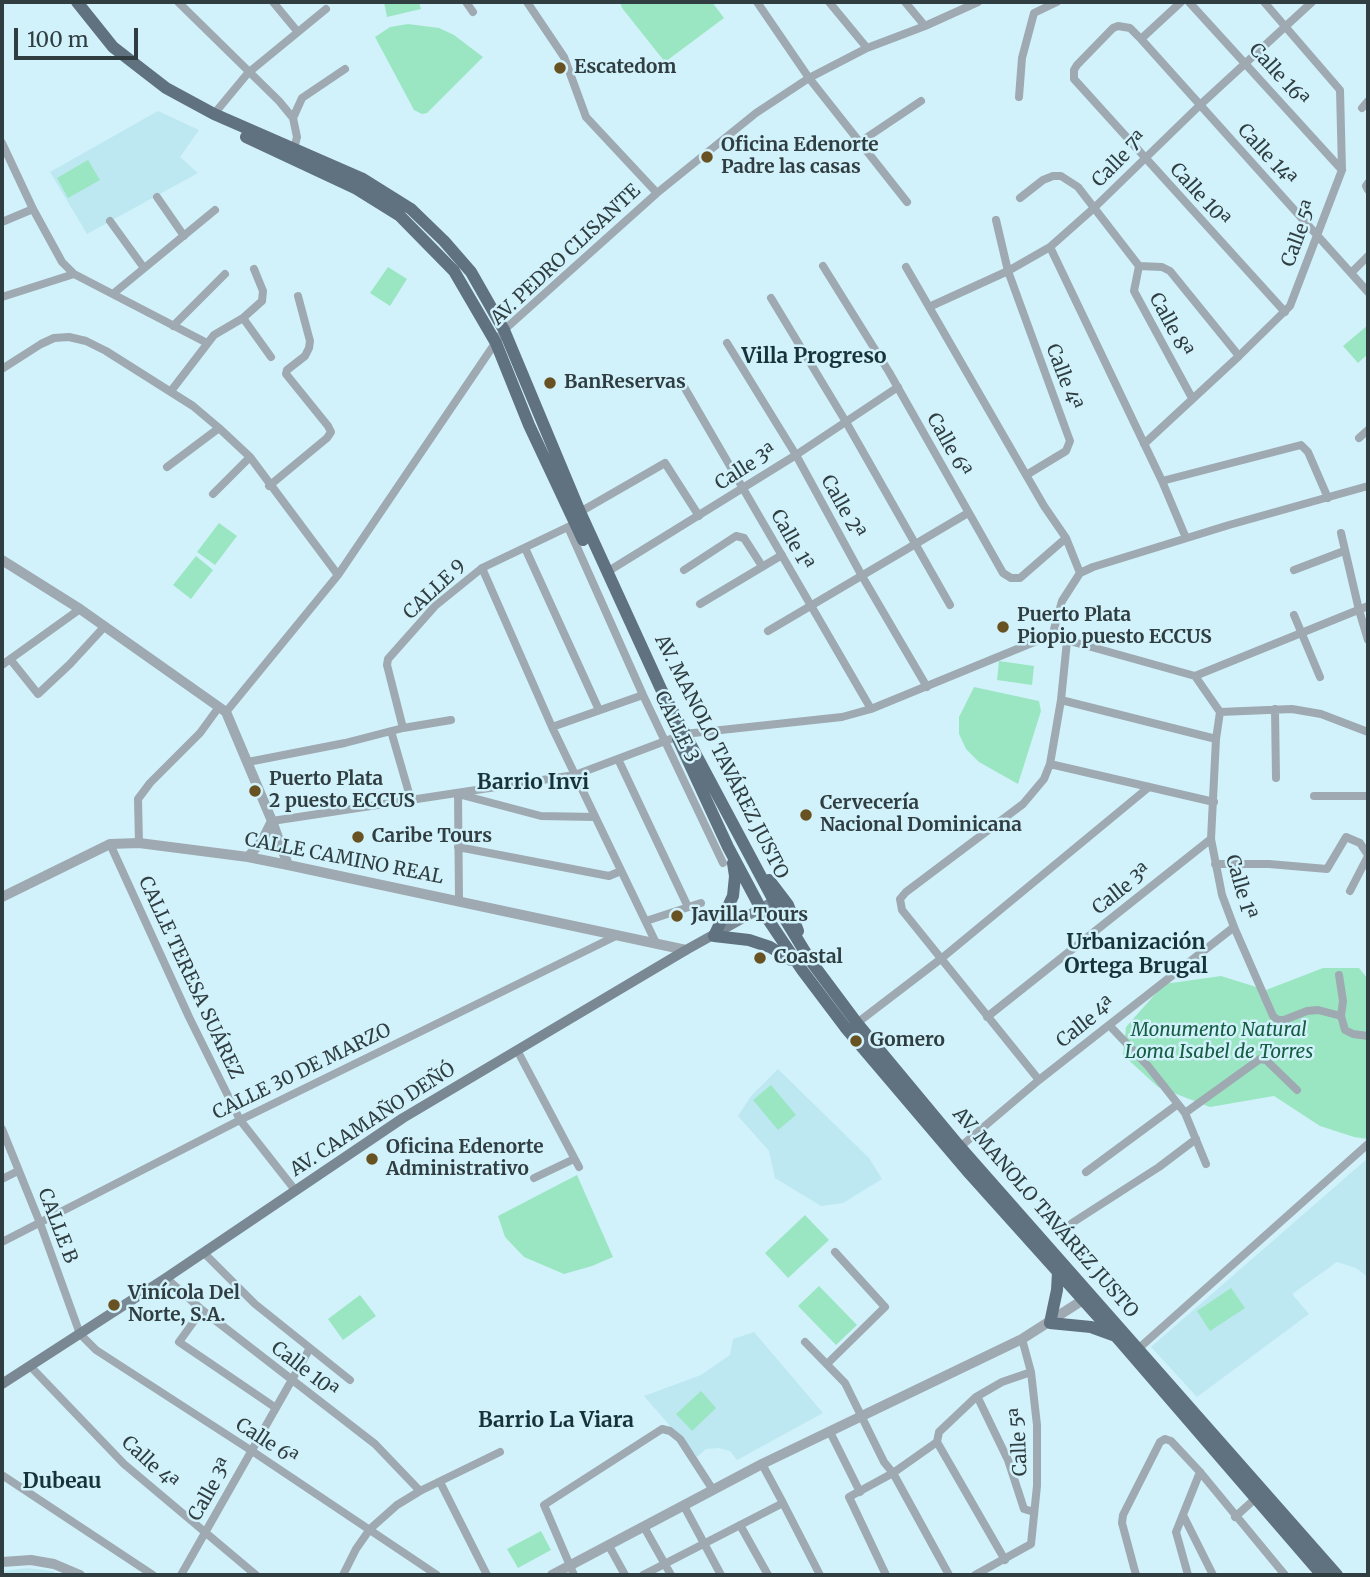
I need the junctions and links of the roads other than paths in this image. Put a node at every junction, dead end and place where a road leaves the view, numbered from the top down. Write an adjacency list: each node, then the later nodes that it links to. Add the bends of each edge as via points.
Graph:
1 (67, 2): 73 (main road, AV. MANOLO TAVÁREZ JUSTO, via 113,55 162,95 355,188 400,216 454,271)
2 (77, 2): 31 (main road, AV. MANOLO TAVÁREZ JUSTO, via 113,47 166,88)
3 (178, 2): 26 (street)
4 (273, 2): 21 (street)
5 (466, 2): 18 (street)
6 (527, 2): 40 (street, via 564,57 586,117)
7 (771, 2): 16 (street)
8 (829, 2): 23 (street)
9 (905, 2): 19 (street)
10 (976, 2): 19 (street, AV. PEDRO CLISANTE)
11 (1057, 2): 28 (street, via 1034,13 1022,58)
12 (1181, 2): 22 (street)
13 (1189, 2): 24 (street, Calle 16ª)
14 (1264, 2): 20 (street, Calle 5ª)
15 (1312, 2): 20 (street, Calle 7ª)
16 (760, 5): 27 (street)
17 (326, 9): 21 (street)
18 (473, 12)
19 (925, 26): 23 (street, AV. PEDRO CLISANTE)
20 (1285, 26): 24 (street, Calle 7ª); 37 (street, Calle 5ª, via 1340,90)
21 (298, 31): 26 (street)
22 (1142, 39): 30 (street, Calle 14ª); 36 (street, Calle 10ª, via 1130,27 1118,26 1073,74)
23 (867, 48): 27 (street, AV. PEDRO CLISANTE)
24 (1246, 62): 30 (street, Calle 7ª); 37 (street, Calle 16ª)
25 (345, 69): 32 (street, via 302,98)
26 (248, 73): 31 (street); 32 (street)
27 (809, 78): 33 (street); 40 (street, AV. PEDRO CLISANTE, via 732,131)
28 (1019, 97)
29 (920, 101): 33 (street)
30 (1200, 105): 36 (street, Calle 7ª); 50 (street, Calle 14ª)
31 (214, 114): 35 (main road, AV. MANOLO TAVÁREZ JUSTO)
32 (293, 118): 35 (street, via 298,137)
33 (860, 142): 43 (street)
34 (2, 143): 45 (street)
35 (294, 149): 72 (main road, AV. MANOLO TAVÁREZ JUSTO, via 363,179 411,209 471,272)
36 (1144, 157): 44 (street, Calle 7ª); 69 (street, Calle 10ª)
37 (1342, 170): 50 (street, Calle 5ª)
38 (1368, 183): 39 (street)
39 (1368, 190)
40 (657, 193): 72 (street, AV. PEDRO CLISANTE)
41 (157, 197): 51 (street)
42 (1020, 198): 44 (street, via 1043,180 1061,176 1078,187)
43 (907, 202)
44 (1094, 208): 52 (street, Calle 7ª); 54 (street)
45 (33, 209): 49 (street); 61 (street)
46 (215, 210): 51 (street)
47 (996, 220): 59 (street)
48 (110, 221): 57 (street)
49 (2, 222)
50 (1316, 234): 60 (street, Calle 14ª); 69 (street, Calle 5ª)
51 (184, 236): 57 (street)
52 (1050, 247): 59 (street, Calle 7ª); 87 (street)
53 (1368, 256): 60 (street)
54 (1139, 266): 76 (street, via 1170,271); 82 (street, Calle 8ª, via 1134,290)
55 (823, 267): 80 (street, Calle 6ª)
56 (906, 267): 68 (street)
57 (144, 268): 64 (street)
58 (254, 269): 70 (street, via 262,301)
59 (1007, 271): 68 (street, Calle 7ª); 91 (street, Calle 4ª, via 1070,441 1066,450)
60 (1351, 273): 63 (street, Calle 14ª)
61 (74, 274): 64 (street); 66 (street)
62 (225, 274): 71 (street)
63 (1368, 292)
64 (114, 293): 71 (street)
65 (298, 296): 93 (street, via 309,348 286,374 331,432)
66 (2, 297)
67 (771, 298): 83 (street)
68 (929, 307): 91 (street)
69 (1285, 312): 76 (street, Calle 5ª)
70 (243, 318): 75 (street); 77 (street)
71 (173, 326): 75 (street)
72 (504, 330): 73 (street, AV. PEDRO CLISANTE); 100 (main road, AV. MANOLO TAVÁREZ JUSTO)
73 (496, 343): 100 (main road, AV. MANOLO TAVÁREZ JUSTO); 115 (street, AV. PEDRO CLISANTE)
74 (727, 343): 88 (street, Calle 2ª)
75 (207, 344): 81 (street)
76 (1239, 356): 82 (street, Calle 5ª)
77 (271, 357)
78 (2, 369): 81 (street, via 41,344 69,337 106,351)
79 (683, 385): 95 (street, Calle 1ª)
80 (898, 387): 83 (street, Calle 3ª); 98 (street, Calle 6ª)
81 (171, 391): 84 (street)
82 (1192, 398): 87 (street, Calle 5ª)
83 (846, 422): 88 (street, Calle 3ª); 104 (street)
84 (219, 428): 89 (street); 90 (street)
85 (1368, 429): 86 (street)
86 (1359, 438)
87 (1144, 444): 92 (street)
88 (796, 455): 95 (street, Calle 3ª); 116 (street, Calle 2ª)
89 (250, 457): 93 (street); 96 (street)
90 (167, 467)
91 (1028, 474): 102 (street)
92 (1162, 481): 97 (street, via 1301,445); 103 (street)
93 (269, 486): 115 (street)
94 (1368, 486): 97 (street)
95 (744, 488): 99 (street, Calle 3ª); 107 (street, Calle 1ª)
96 (213, 494)
97 (1328, 498): 103 (street)
98 (968, 513): 102 (street, Calle 6ª, via 1003,573 1011,578 1020,578); 104 (street)
99 (699, 516): 100 (street, via 665,463); 113 (street, Calle 3ª)
100 (574, 521): 105 (street, CALLE 9); 113 (main road, AV. MANOLO TAVÁREZ JUSTO); 135 (street, CALLE 3); 147 (main road, AV. MANOLO TAVÁREZ JUSTO)
101 (1341, 533): 106 (street)
102 (1066, 538): 114 (street)
103 (1186, 538): 114 (street)
104 (913, 544): 116 (street); 118 (street)
105 (525, 548): 110 (street, CALLE 9); 140 (street)
106 (1345, 551): 112 (street); 122 (street)
107 (782, 555): 109 (street); 120 (street, Calle 1ª)
108 (2, 560): 121 (street)
109 (762, 566): 111 (street, via 744,538 736,536); 117 (street)
110 (482, 569): 143 (street); 144 (street, CALLE 9, via 435,606 388,659)
111 (684, 570)
112 (1294, 570)
113 (607, 572): 147 (main road, AV. MANOLO TAVÁREZ JUSTO)
114 (1080, 573): 127 (street, via 1062,601)
115 (338, 575): 139 (street, AV. PEDRO CLISANTE)
116 (862, 576): 120 (street); 134 (street, Calle 2ª)
117 (700, 604)
118 (950, 605)
119 (1368, 606): 122 (street)
120 (811, 607): 125 (street); 137 (street, Calle 1ª)
121 (80, 609): 124 (street); 130 (street)
122 (1359, 610): 126 (street); 129 (street)
123 (1294, 615): 126 (street)
124 (105, 626): 130 (street, via 38,694); 139 (street)
125 (768, 631)
126 (1301, 633): 132 (street); 133 (street)
127 (1052, 636): 128 (street); 134 (street)
128 (1067, 640): 132 (street); 136 (street)
129 (1368, 640)
130 (10, 659): 131 (street)
131 (2, 665)
132 (1195, 676): 141 (street)
133 (1320, 677)
134 (927, 687): 137 (street)
135 (643, 695): 140 (street); 147 (street, CALLE 3)
136 (1061, 700): 148 (street); 151 (street)
137 (871, 709): 147 (street, via 826,720)
138 (1275, 709): 141 (street); 146 (street, via 1321,713); 153 (street)
139 (223, 710): 150 (street); 163 (street, AV. PEDRO CLISANTE, via 138,799)
140 (599, 710): 143 (street)
141 (1220, 712): 148 (street, Calle 1ª)
142 (451, 720): 144 (street)
143 (552, 727): 152 (street)
144 (402, 729): 145 (street)
145 (391, 731): 150 (street); 158 (street)
146 (1368, 732)
147 (676, 737): 149 (street); 166 (main road, AV. MANOLO TAVÁREZ JUSTO); 169 (main road, AV. MANOLO TAVÁREZ JUSTO); 170 (street, CALLE 3)
148 (1216, 739): 159 (street, Calle 1ª)
149 (618, 759): 152 (street); 179 (street)
150 (248, 762): 161 (street)
151 (1049, 764): 154 (street); 188 (street, via 1044,779 1024,804 900,899 902,910)
152 (575, 775): 155 (street); 160 (street)
153 (1276, 778)
154 (1149, 788): 159 (street); 188 (street)
155 (458, 794): 158 (street); 160 (street, via 541,816); 165 (street)
156 (1314, 796): 157 (street)
157 (1368, 796)
158 (411, 800): 161 (street)
159 (1214, 802): 162 (street, Calle 1ª)
160 (595, 817): 173 (street)
161 (272, 821): 168 (street); 172 (street)
162 (1212, 839): 171 (street, Calle 1ª); 192 (street, Calle 3ª)
163 (139, 843): 164 (street, CALLE CAMINO REAL); 168 (street, CALLE CAMINO REAL)
164 (110, 844): 175 (street, CALLE CAMINO REAL); 201 (street, CALLE TERESA SUÁREZ)
165 (458, 847): 173 (street, via 610,876); 176 (street)
166 (728, 847): 180 (main road, AV. MANOLO TAVÁREZ JUSTO); 184 (main road, via 735,876 733,896)
167 (1368, 855): 171 (street, via 1346,836 1326,869); 174 (street)
168 (248, 857): 172 (street, CALLE CAMINO REAL)
169 (751, 861): 177 (main road, AV. MANOLO TAVÁREZ JUSTO); 186 (main road, via 788,905)
170 (723, 863)
171 (1215, 864): 182 (street, Calle 1ª)
172 (288, 865): 176 (street, CALLE CAMINO REAL)
173 (621, 871): 181 (street)
174 (1349, 891)
175 (2, 897)
176 (459, 900): 183 (street, CALLE CAMINO REAL)
177 (774, 901): 180 (main road, AV. CAAMAÑO DEÑÓ); 186 (main road, AV. MANOLO TAVÁREZ JUSTO)
178 (701, 902): 179 (street)
179 (688, 907): 181 (street)
180 (761, 909): 184 (main road, AV. CAAMAÑO DEÑÓ); 189 (main road, AV. MANOLO TAVÁREZ JUSTO)
181 (646, 921): 185 (street)
182 (1234, 927): 191 (street, Calle 1ª, via 1273,1016 1278,1020 1318,1010); 194 (street, Calle 4ª)
183 (618, 935): 185 (street, CALLE CAMINO REAL); 201 (street, CALLE 30 DE MARZO)
184 (714, 936): 187 (main road, AV. CAAMAÑO DEÑÓ); 189 (main road, via 770,947)
185 (656, 943): 187 (street, CALLE CAMINO REAL)
186 (802, 948): 193 (main road, AV. MANOLO TAVÁREZ JUSTO)
187 (686, 950): 196 (main road, AV. CAAMAÑO DEÑÓ)
188 (942, 958): 192 (street); 193 (street)
189 (802, 970): 217 (main road, AV. MANOLO TAVÁREZ JUSTO, via 859,1046)
190 (1339, 975): 191 (street)
191 (1341, 1016): 195 (street, via 1345,1030)
192 (987, 1017): 197 (street)
193 (857, 1023): 205 (main road, AV. MANOLO TAVÁREZ JUSTO)
194 (1109, 1025): 197 (street, Calle 4ª); 199 (street)
195 (1368, 1036)
196 (517, 1050): 209 (street, via 577,1163); 211 (main road, AV. CAAMAÑO DEÑÓ)
197 (1040, 1080): 205 (street, Calle 4ª)
198 (1297, 1090): 200 (street, via 1260,1059)
199 (1178, 1104): 200 (street); 208 (street)
200 (1185, 1113): 203 (street)
201 (240, 1120): 211 (street, CALLE TERESA SUÁREZ); 212 (street, CALLE 30 DE MARZO)
202 (2, 1129): 207 (street, CALLE B)
203 (1196, 1139): 206 (street); 213 (street)
204 (1368, 1143): 227 (street)
205 (960, 1147): 219 (main road, AV. MANOLO TAVÁREZ JUSTO)
206 (1206, 1164)
207 (18, 1171): 210 (street); 212 (street, CALLE B)
208 (1086, 1172)
209 (534, 1178)
210 (2, 1179)
211 (295, 1190): 216 (main road, AV. CAAMAÑO DEÑÓ)
212 (40, 1223): 214 (street, CALLE 30 DE MARZO); 222 (street, CALLE B)
213 (1072, 1223)
214 (2, 1242)
215 (835, 1252): 228 (street, via 885,1307)
216 (204, 1253): 218 (main road, AV. CAAMAÑO DEÑÓ); 226 (street, via 255,1304)
217 (1058, 1272): 219 (main road, AV. MANOLO TAVÁREZ JUSTO); 221 (main road)
218 (166, 1278): 220 (street, Calle 10ª); 222 (main road, AV. CAAMAÑO DEÑÓ)
219 (1086, 1298): 221 (street); 223 (main road, AV. MANOLO TAVÁREZ JUSTO); 227 (main road, AV. MANOLO TAVÁREZ JUSTO)
220 (202, 1310): 232 (street, Calle 10ª); 235 (street, via 179,1342)
221 (1050, 1323): 223 (main road, via 1091,1327); 224 (street)
222 (80, 1335): 229 (main road, AV. CAAMAÑO DEÑÓ); 239 (street, Calle 6ª)
223 (1113, 1335): 249 (main road, AV. MANOLO TAVÁREZ JUSTO)
224 (1022, 1339): 230 (street, Calle 5ª); 236 (street)
225 (805, 1342): 228 (street)
226 (310, 1348): 231 (street); 232 (street, Calle 3ª)
227 (1138, 1349): 287 (main road, AV. MANOLO TAVÁREZ JUSTO)
228 (828, 1363): 236 (street, via 845,1383)
229 (30, 1366): 233 (main road, AV. CAAMAÑO DEÑÓ); 258 (street, Calle 4ª, via 124,1464)
230 (1031, 1372): 234 (street, via 1002,1382); 252 (street, Calle 5ª, via 1037,1425)
231 (350, 1380)
232 (291, 1381): 235 (street, Calle 3ª); 247 (street, Calle 10ª, via 375,1444)
233 (2, 1384)
234 (978, 1398): 238 (street, via 939,1432); 252 (street, via 1008,1460 1024,1509)
235 (276, 1408): 239 (street, Calle 3ª)
236 (861, 1418): 237 (street); 243 (street)
237 (830, 1432): 241 (street); 248 (street)
238 (937, 1442): 243 (street); 261 (street)
239 (252, 1451): 257 (street, Calle 6ª); 258 (street, Calle 3ª)
240 (500, 1452): 245 (street)
241 (762, 1464): 246 (street); 250 (street)
242 (1200, 1472): 253 (street); 254 (street); 282 (street, via 1171,1441 1160,1442 1123,1515)
243 (893, 1473): 248 (street); 280 (street)
244 (2, 1475): 266 (street)
245 (440, 1482): 247 (street); 271 (street)
246 (713, 1489): 251 (street); 264 (street, via 680,1439 662,1429 544,1506)
247 (420, 1491): 257 (street)
248 (860, 1492): 279 (street, via 849,1497)
249 (1256, 1498): 254 (street); 286 (main road, AV. MANOLO TAVÁREZ JUSTO)
250 (783, 1503): 255 (street); 278 (street)
251 (684, 1506): 256 (street); 259 (street)
252 (1034, 1512): 261 (street, Calle 5ª, via 1031,1544)
253 (1183, 1515): 283 (street, via 1176,1532); 284 (street)
254 (1235, 1517): 285 (street)
255 (740, 1525): 259 (street); 277 (street)
256 (644, 1527): 260 (street); 263 (street)
257 (370, 1529): 269 (street); 270 (street, Calle 6ª)
258 (205, 1533): 267 (street, Calle 3ª); 268 (street, Calle 4ª)
259 (704, 1544): 263 (street); 276 (street)
260 (609, 1546): 264 (street); 273 (street)
261 (1005, 1560): 281 (street)
262 (2, 1562): 265 (street, via 31,1560)
263 (665, 1563): 274 (street); 275 (street)
264 (572, 1571): 272 (street)
265 (80, 1575)
266 (153, 1575)
267 (181, 1575)
268 (256, 1575)
269 (343, 1575)
270 (437, 1575)
271 (487, 1575)
272 (552, 1575)
273 (625, 1575)
274 (643, 1575)
275 (671, 1575)
276 (721, 1575)
277 (768, 1575)
278 (820, 1575)
279 (886, 1575)
280 (949, 1575)
281 (975, 1575)
282 (1136, 1575)
283 (1188, 1575)
284 (1213, 1575)
285 (1285, 1575)
286 (1322, 1575)
287 (1337, 1575)

